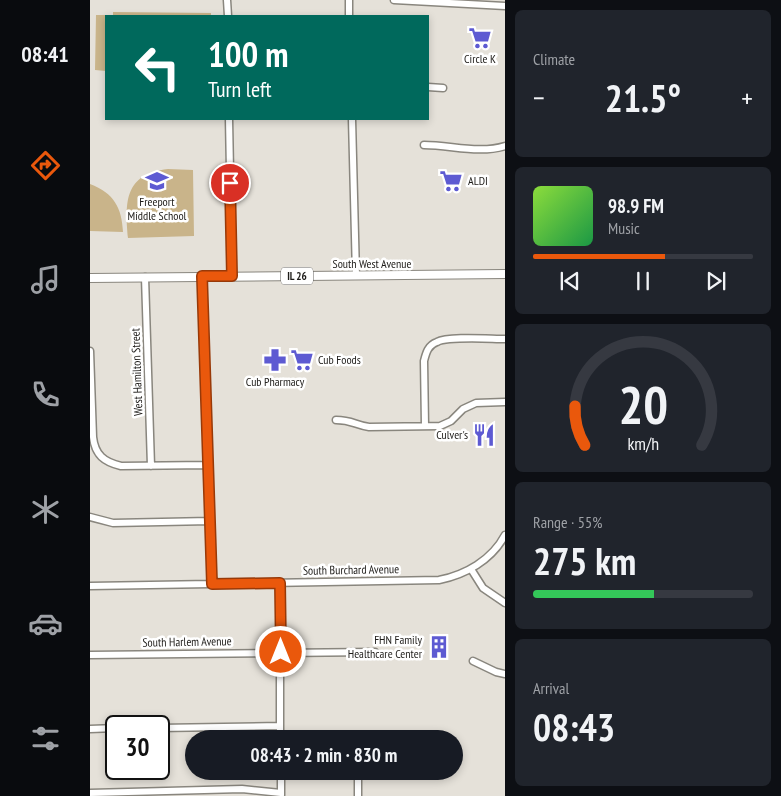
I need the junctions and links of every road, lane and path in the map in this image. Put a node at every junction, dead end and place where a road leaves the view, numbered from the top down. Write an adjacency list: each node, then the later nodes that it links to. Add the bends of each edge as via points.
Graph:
1 (227, 0): 6 (street)
2 (349, 0): 7 (street)
3 (394, 0): 4 (street)
4 (402, 0): 5 (street)
5 (505, 6)
6 (228, 15)
7 (349, 15)
8 (429, 87): 9 (street)
9 (443, 88)
10 (229, 120): 16 (street)
11 (352, 120): 17 (street)
12 (424, 144): 13 (street, via 463,149)
13 (505, 146)
14 (505, 274): 17 (main road, South West Avenue / IL 26)
15 (202, 276): 16 (main road, South West Avenue / IL 26); 18 (main road, South West Avenue / IL 26); 26 (street)
16 (232, 276): 17 (main road, South West Avenue / IL 26)
17 (356, 276)
18 (145, 277): 19 (main road, South West Avenue / IL 26); 27 (street, West Hamilton Street)
19 (90, 278)
20 (505, 339): 25 (street, via 436,342 426,352)
21 (90, 350): 23 (street)
22 (505, 402): 25 (street, via 476,403 463,409 452,421 440,426)
23 (91, 415): 27 (street, via 94,447 100,457 121,466)
24 (336, 420): 25 (street, via 350,420 369,427)
25 (425, 426)
26 (208, 465): 27 (street); 29 (street)
27 (151, 466)
28 (90, 517): 29 (street, via 113,523)
29 (210, 521): 33 (street)
30 (505, 535): 31 (street, South Burchard Avenue, via 492,553)
31 (471, 569): 32 (street, South Burchard Avenue, via 439,580); 35 (street, via 483,588)
32 (280, 583): 33 (street, South Burchard Avenue); 36 (street)
33 (212, 584): 34 (street, South Burchard Avenue)
34 (90, 586)
35 (505, 603)
36 (281, 652): 37 (street, South Harlem Avenue); 38 (street, South Harlem Avenue); 41 (street)
37 (375, 652)
38 (90, 655)
39 (473, 661): 40 (street)
40 (505, 674)
41 (280, 726): 43 (street); 45 (street)
42 (105, 728): 44 (street)
43 (170, 728)
44 (90, 729)
45 (280, 730)
46 (281, 780): 49 (street)
47 (358, 780): 50 (street)
48 (90, 793): 49 (street, via 242,789)
49 (281, 794)
50 (358, 796)

